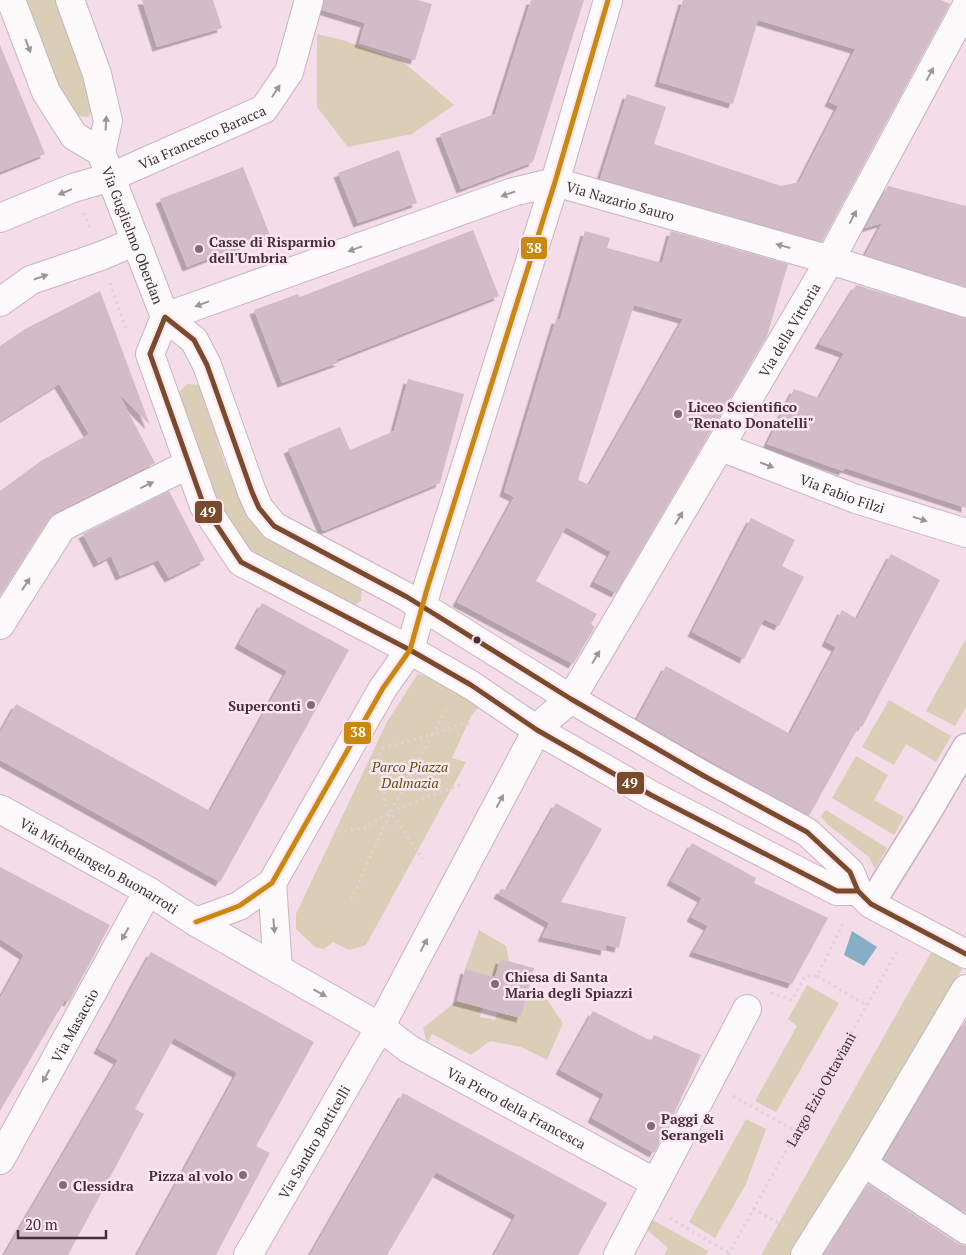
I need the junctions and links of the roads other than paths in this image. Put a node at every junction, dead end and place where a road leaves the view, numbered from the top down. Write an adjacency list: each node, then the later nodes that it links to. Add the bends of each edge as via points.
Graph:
1 (11, 0): 6 (street, Via Guglielmo Oberdan, one-way to 6, via 46,92 74,136)
2 (70, 0): 6 (street, Via Guglielmo Oberdan, one-way to 2, via 108,121 97,74)
3 (309, 0): 7 (street, Via Francesco Baracca, one-way to 3, via 264,109 289,72)
4 (608, 0): 8 (street)
5 (966, 7): 11 (street, Via della Vittoria, one-way to 5)
6 (101, 152): 7 (street, Via Guglielmo Oberdan)
7 (111, 177): 9 (street, Via Francesco Baracca, one-way to 9, via 73,188); 10 (street, Via Guglielmo Oberdan)
8 (555, 182): 11 (street, Via Nazario Sauro, one-way to 8); 14 (street, Via Nazario Sauro, one-way to 14, via 513,192); 18 (street)
9 (0, 218)
10 (136, 241): 12 (street, one-way to 10, via 31,280); 14 (street, Via Guglielmo Oberdan)
11 (830, 260): 13 (street, Via Nazario Sauro); 15 (street, Via della Vittoria)
12 (0, 302)
13 (966, 303)
14 (165, 317): 16 (street, Via Guglielmo Oberdan, via 150,354); 18 (street, Via Guglielmo Oberdan, via 194,340 252,492 259,508 274,526)
15 (721, 447): 17 (street, Via Fabio Filzi, one-way to 17, via 856,499); 21 (street, Via della Vittoria, one-way to 15)
16 (189, 464): 19 (street, one-way to 16, via 62,527); 20 (street, Via Guglielmo Oberdan, via 204,506 241,562)
17 (966, 533)
18 (422, 606): 20 (street); 21 (street, Via Guglielmo Oberdan)
19 (0, 625)
20 (410, 650): 22 (street, Via Guglielmo Oberdan, via 471,685); 25 (street, via 383,688)
21 (572, 700): 22 (street, Via Sandro Botticelli); 27 (street, Via Guglielmo Oberdan, via 807,832 850,872)
22 (537, 730): 27 (street, Via Guglielmo Oberdan, via 651,795 821,883); 33 (street, Via Sandro Botticelli, one-way to 22)
23 (966, 747): 27 (street, via 927,814)
24 (0, 809): 26 (street, Via Michelangelo Buonarroti)
25 (272, 883): 28 (street, via 239,906); 30 (street, one-way to 30)
26 (148, 891): 28 (street, Via Michelangelo Buonarroti); 34 (street, Via Masaccio, one-way to 34)
27 (864, 898): 29 (street)
28 (196, 922): 30 (street, Via Michelangelo Buonarroti)
29 (966, 954)
30 (278, 969): 33 (street, Via Piero della Francesca, one-way to 33)
31 (966, 989): 35 (street)
32 (755, 1000): 36 (street)
33 (380, 1027): 36 (street, Via Piero della Francesca, via 409,1049); 38 (street, Via Sandro Botticelli)
34 (0, 1160)
35 (863, 1163): 37 (street); 40 (street)
36 (650, 1194): 39 (street)
37 (966, 1230)
38 (248, 1255)
39 (618, 1255)
40 (805, 1255)

